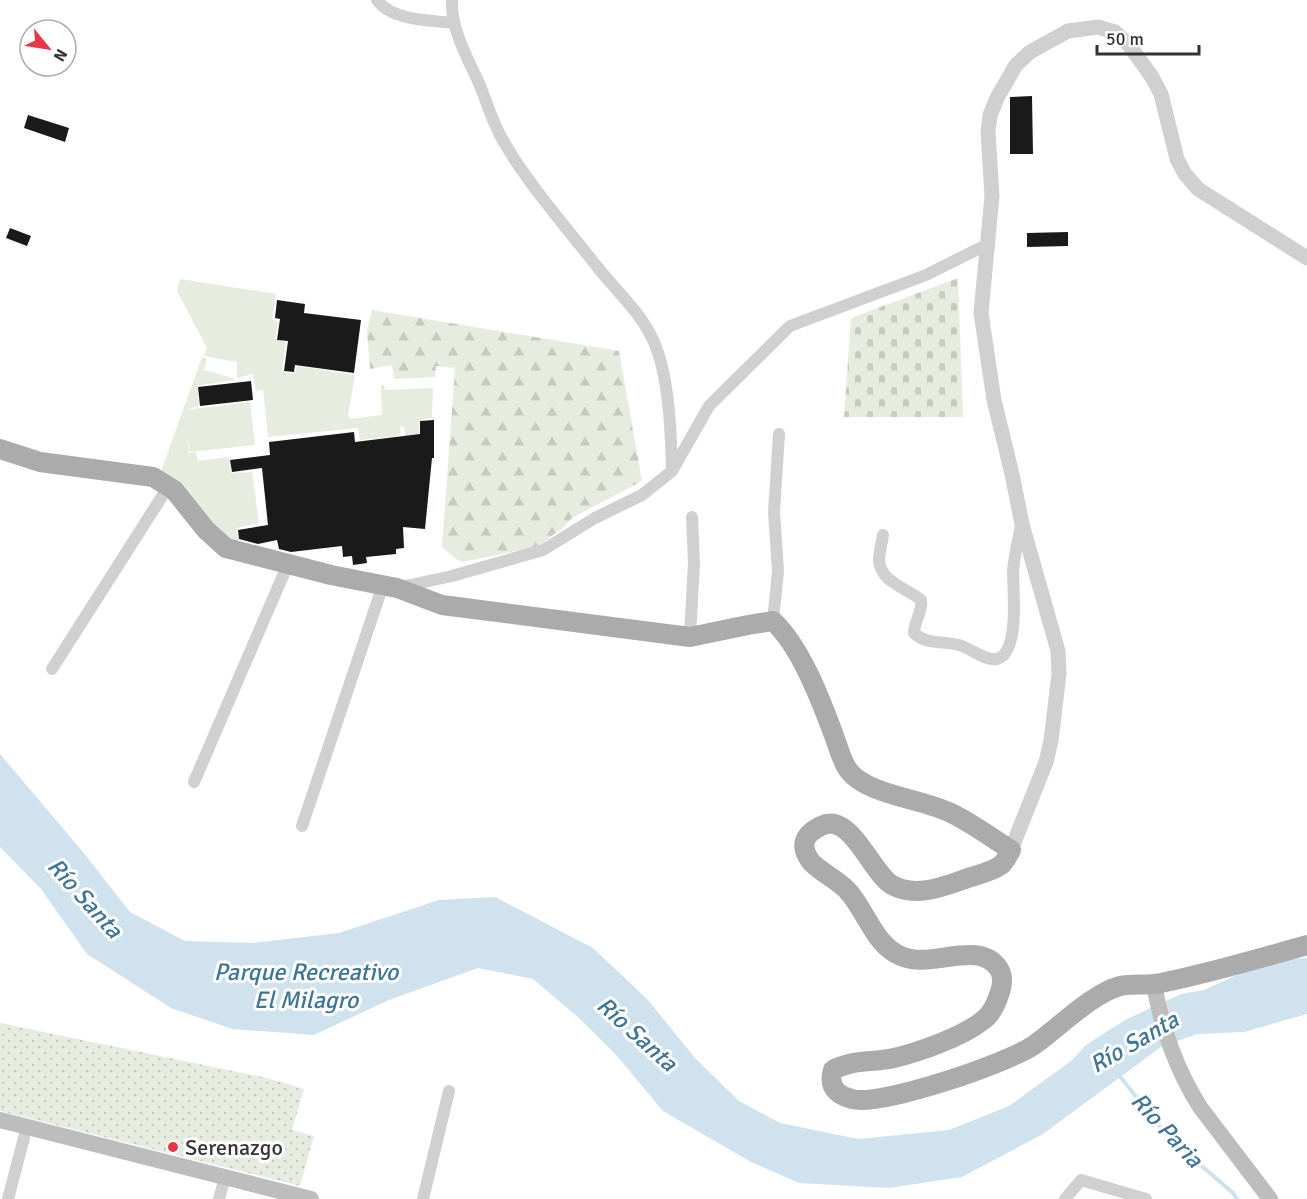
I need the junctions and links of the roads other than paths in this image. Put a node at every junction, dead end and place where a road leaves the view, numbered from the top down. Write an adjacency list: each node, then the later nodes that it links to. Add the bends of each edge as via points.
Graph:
1 (377, 0): 3 (street, via 383,8 402,15)
2 (452, 0): 3 (street)
3 (453, 23): 8 (street, via 505,144 655,343 668,403)
4 (988, 244): 5 (street, via 993,196 988,132 998,96 1016,65 1030,52 1068,31 1098,27 1115,32 1152,77 1161,94 1177,159 1198,189); 8 (street, via 926,275 790,326 709,406); 11 (street, via 981,313 994,400)
5 (1307, 258)
6 (779, 434): 15 (street, via 774,512 778,571)
7 (0, 449): 9 (main road, via 40,462 153,477)
8 (672, 471): 14 (street, via 642,495 543,550 452,576)
9 (168, 486): 13 (main road, via 226,548); 17 (street)
10 (692, 517): 16 (street)
11 (1022, 524): 12 (street, via 1013,572 1015,595 1009,647 995,659 960,645 927,641 914,633 921,600 883,572 879,561); 20 (street, via 1058,651 1059,674 1046,762)
12 (883, 535)
13 (288, 564): 14 (main road); 18 (street)
14 (390, 587): 16 (main road, via 442,605); 19 (street)
15 (773, 621): 16 (main road); 20 (main road, via 794,646 847,770 858,781 953,814)
16 (690, 637)
17 (52, 669)
18 (194, 782)
19 (302, 826)
20 (1011, 850): 22 (main road, via 1001,865 986,872 921,891 892,885 840,826 826,823 809,835 805,852 812,864 847,890 887,947 901,957 918,960 980,955 993,961 1002,974 997,1003 984,1021 951,1038 894,1058 843,1064 833,1070 830,1079 839,1094 867,1101 999,1064 1032,1047 1103,993 1121,986)
21 (1307, 945): 22 (main road)
22 (1155, 992): 33 (main road, via 1178,1065 1200,1107)
23 (449, 1091): 30 (street)
24 (0, 1120): 25 (main road)
25 (27, 1126): 26 (main road); 27 (street)
26 (225, 1177): 28 (street); 29 (main road)
27 (8, 1199)
28 (219, 1199)
29 (311, 1199)
30 (423, 1199)
31 (1065, 1199): 32 (street, via 1081,1180)
32 (1146, 1199)
33 (1270, 1199)

